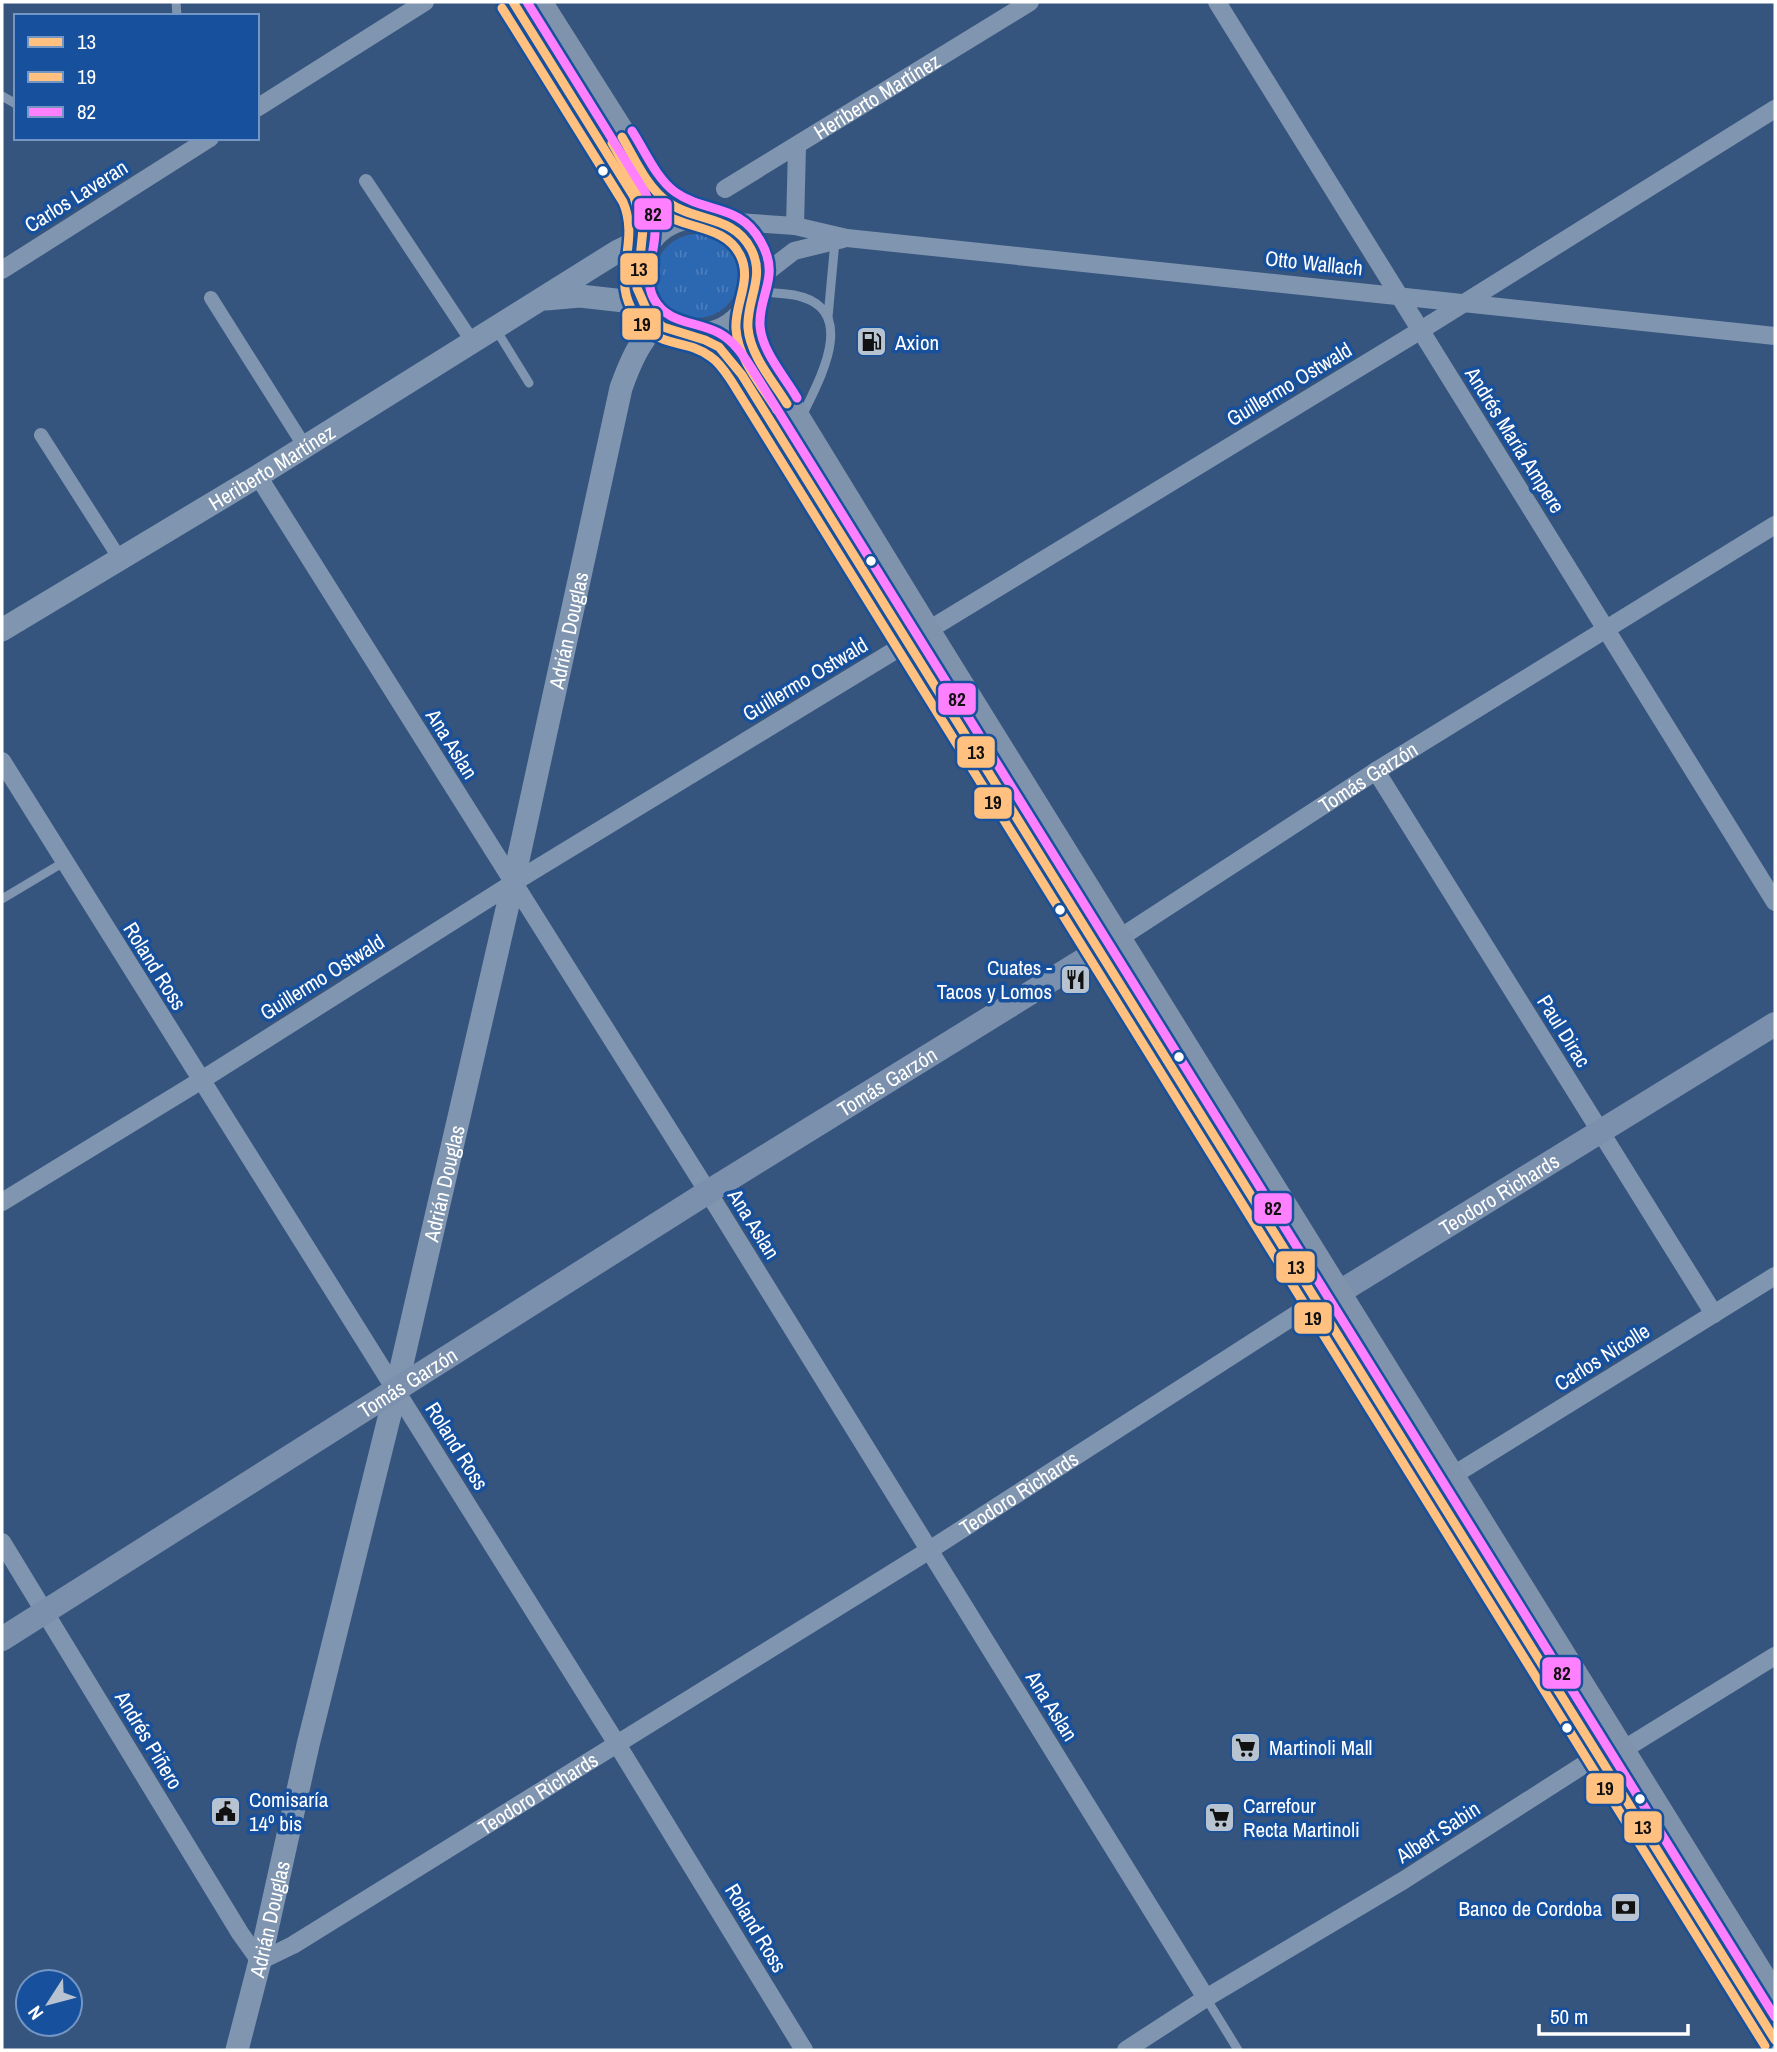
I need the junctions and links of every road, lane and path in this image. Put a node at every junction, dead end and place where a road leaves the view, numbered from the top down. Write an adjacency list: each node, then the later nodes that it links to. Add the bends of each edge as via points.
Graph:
1 (425, 2): 6 (street)
2 (513, 2): 15 (main road, via 637,204)
3 (538, 2): 12 (main road, via 657,190 668,202)
4 (1030, 2): 9 (street, Heriberto Martínez)
5 (1217, 2): 18 (street, Andrés María Ampere)
6 (259, 107)
7 (1775, 109): 21 (street, Guillermo Ostwald)
8 (207, 140): 16 (street, Carlos Laveran)
9 (797, 146): 11 (street, Heriberto Martínez); 13 (street)
10 (366, 181): 28 (street)
11 (725, 189)
12 (710, 218): 13 (street, Otto Wallach); 15 (main road, via 676,219); 17 (main road, via 744,238 752,250 757,264)
13 (795, 226): 14 (street, Otto Wallach)
14 (841, 239): 17 (street, Otto Wallach, via 794,251); 18 (street, Otto Wallach); 23 (lane)
15 (645, 242): 20 (street, Heriberto Martínez); 22 (main road, via 636,278)
16 (2, 270)
17 (755, 291): 23 (lane, via 797,295); 27 (main road, via 734,325 720,333); 30 (main road, via 748,324 752,343)
18 (1398, 295): 21 (street, Otto Wallach); 25 (street, Andrés María Ampere)
19 (211, 298): 32 (street)
20 (539, 299): 22 (street, Heriberto Martínez, via 580,296); 24 (street, Heriberto Martínez)
21 (1465, 302): 25 (street, Guillermo Ostwald); 26 (street, Otto Wallach)
22 (649, 313): 27 (main road, via 679,335); 42 (street, Adrián Douglas, via 645,336 621,387)
23 (828, 317): 30 (lane, via 828,362)
24 (495, 327): 28 (street, Heriberto Martínez); 29 (lane)
25 (1420, 330): 36 (street, Andrés María Ampere); 38 (street, Guillermo Ostwald)
26 (1775, 336)
27 (692, 337): 38 (main road, via 713,343 730,357)
28 (472, 341): 32 (street, Heriberto Martínez)
29 (529, 383)
30 (799, 423): 38 (main road)
31 (41, 435): 35 (street)
32 (305, 447): 33 (street, Heriberto Martínez)
33 (258, 476): 35 (street, Heriberto Martínez); 42 (street, Ana Aslan)
34 (1775, 525): 36 (street, Tomás Garzón)
35 (120, 559): 37 (street, Heriberto Martínez)
36 (1606, 629): 40 (street, Tomás Garzón); 44 (street, Andrés María Ampere)
37 (2, 630)
38 (917, 638): 42 (street, Guillermo Ostwald); 45 (main road)
39 (2, 761): 41 (street, Roland Ross)
40 (1376, 771): 45 (street, Tomás Garzón); 48 (street, Paul Dirac)
41 (64, 862): 43 (lane); 47 (street, Roland Ross)
42 (513, 883): 47 (street, Guillermo Ostwald); 49 (street, Ana Aslan); 54 (street, Adrián Douglas)
43 (2, 899)
44 (1775, 902)
45 (1109, 944): 49 (main road, Tomás Garzón); 52 (main road)
46 (1775, 1024): 48 (main road, Teodoro Richards)
47 (200, 1081): 50 (street, Guillermo Ostwald); 54 (street, Roland Ross)
48 (1601, 1133): 52 (main road, Teodoro Richards); 53 (street, Paul Dirac)
49 (708, 1192): 54 (main road, Tomás Garzón); 57 (street, Ana Aslan)
50 (2, 1202)
51 (1775, 1276): 53 (street, Carlos Nicolle)
52 (1328, 1297): 55 (main road); 57 (street, Teodoro Richards); 62 (main road)
53 (1714, 1314): 55 (street, Carlos Nicolle)
54 (396, 1390): 58 (main road, Tomás Garzón); 61 (street, Roland Ross); 63 (street, Adrián Douglas)
55 (1452, 1476): 62 (main road)
56 (2, 1542): 58 (street, Andrés Piñero)
57 (929, 1551): 61 (street, Teodoro Richards); 64 (street, Ana Aslan)
58 (44, 1611): 59 (main road, Tomás Garzón); 63 (street, Andrés Piñero)
59 (2, 1639)
60 (1775, 1656): 62 (street, Albert Sabin)
61 (617, 1744): 63 (street, Teodoro Richards); 68 (street, Roland Ross)
62 (1610, 1753): 64 (street, Albert Sabin); 65 (main road); 66 (main road)
63 (260, 1961): 67 (street, Adrián Douglas)
64 (1206, 1998): 69 (street, Albert Sabin); 70 (lane)
65 (1775, 1999)
66 (1775, 2040)
67 (237, 2050)
68 (804, 2050)
69 (1126, 2050)
70 (1238, 2050)

